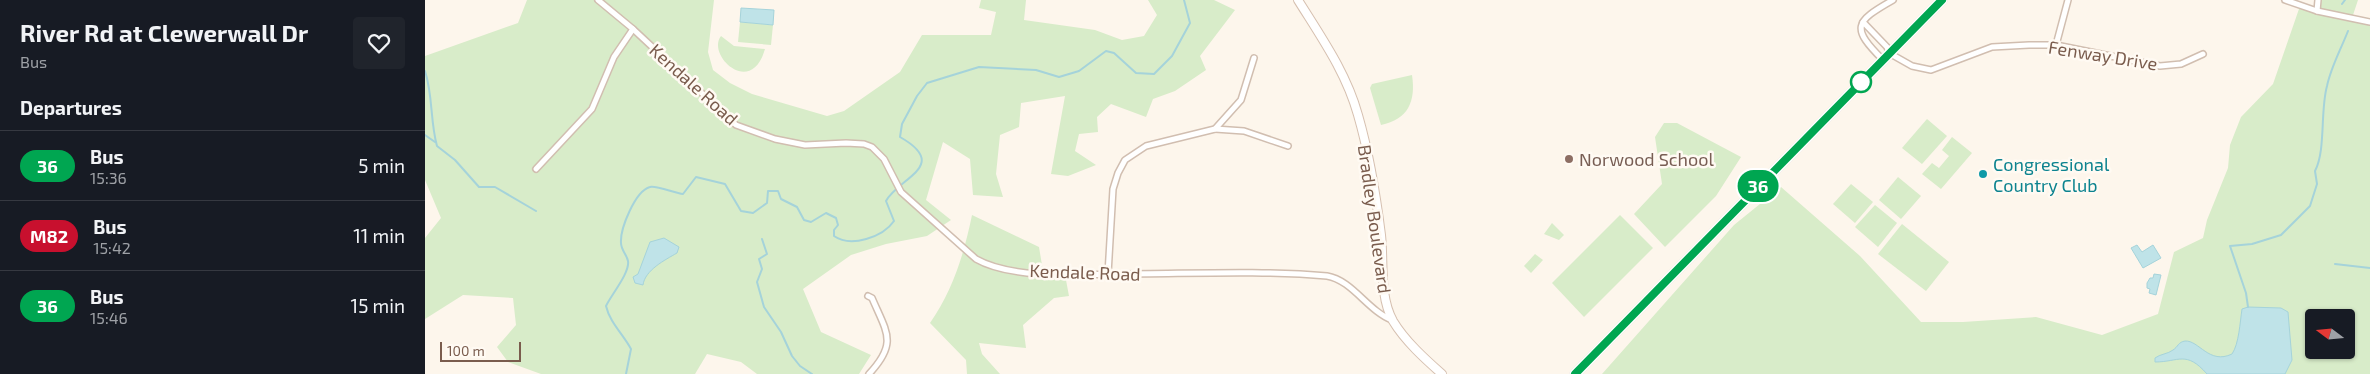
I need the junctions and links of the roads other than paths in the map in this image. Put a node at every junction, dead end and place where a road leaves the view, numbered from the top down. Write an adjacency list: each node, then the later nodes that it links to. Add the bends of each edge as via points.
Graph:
1 (598, 0): 11 (street, Kendale Road)
2 (1298, 0): 21 (main road, Bradley Boulevard, via 1334,58 1350,90 1358,116 1377,212 1383,282)
3 (1893, 0): 9 (street, via 1872,12)
4 (1942, 0): 14 (main road)
5 (2067, 0): 12 (street)
6 (2285, 0): 8 (street)
7 (2318, 0): 8 (street)
8 (2317, 11): 10 (street)
9 (1863, 22): 14 (street, via 1887,47); 14 (street, via 1860,34)
10 (2370, 22)
11 (633, 30): 18 (street, via 614,57 592,109); 19 (street, Kendale Road, via 736,124 775,139 805,145 864,144 872,147 884,159 901,192 987,265 1062,275)
12 (2056, 45): 13 (street, Fenway Drive, via 2159,66 2181,64); 14 (street, Fenway Drive, via 1992,47 1931,70)
13 (2203, 54)
14 (1886, 57): 24 (main road)
15 (1254, 58): 16 (street, via 1241,100)
16 (1215, 129): 17 (street, via 1244,131); 19 (street, via 1146,146 1125,160 1113,189)
17 (1288, 146)
18 (536, 169)
19 (1108, 274): 21 (street, Kendale Road, via 1330,276 1376,312)
20 (868, 296): 22 (street, via 872,298 888,344 883,359)
21 (1393, 321): 23 (main road, Bradley Boulevard)
22 (869, 374)
23 (1442, 374)
24 (1575, 374)

